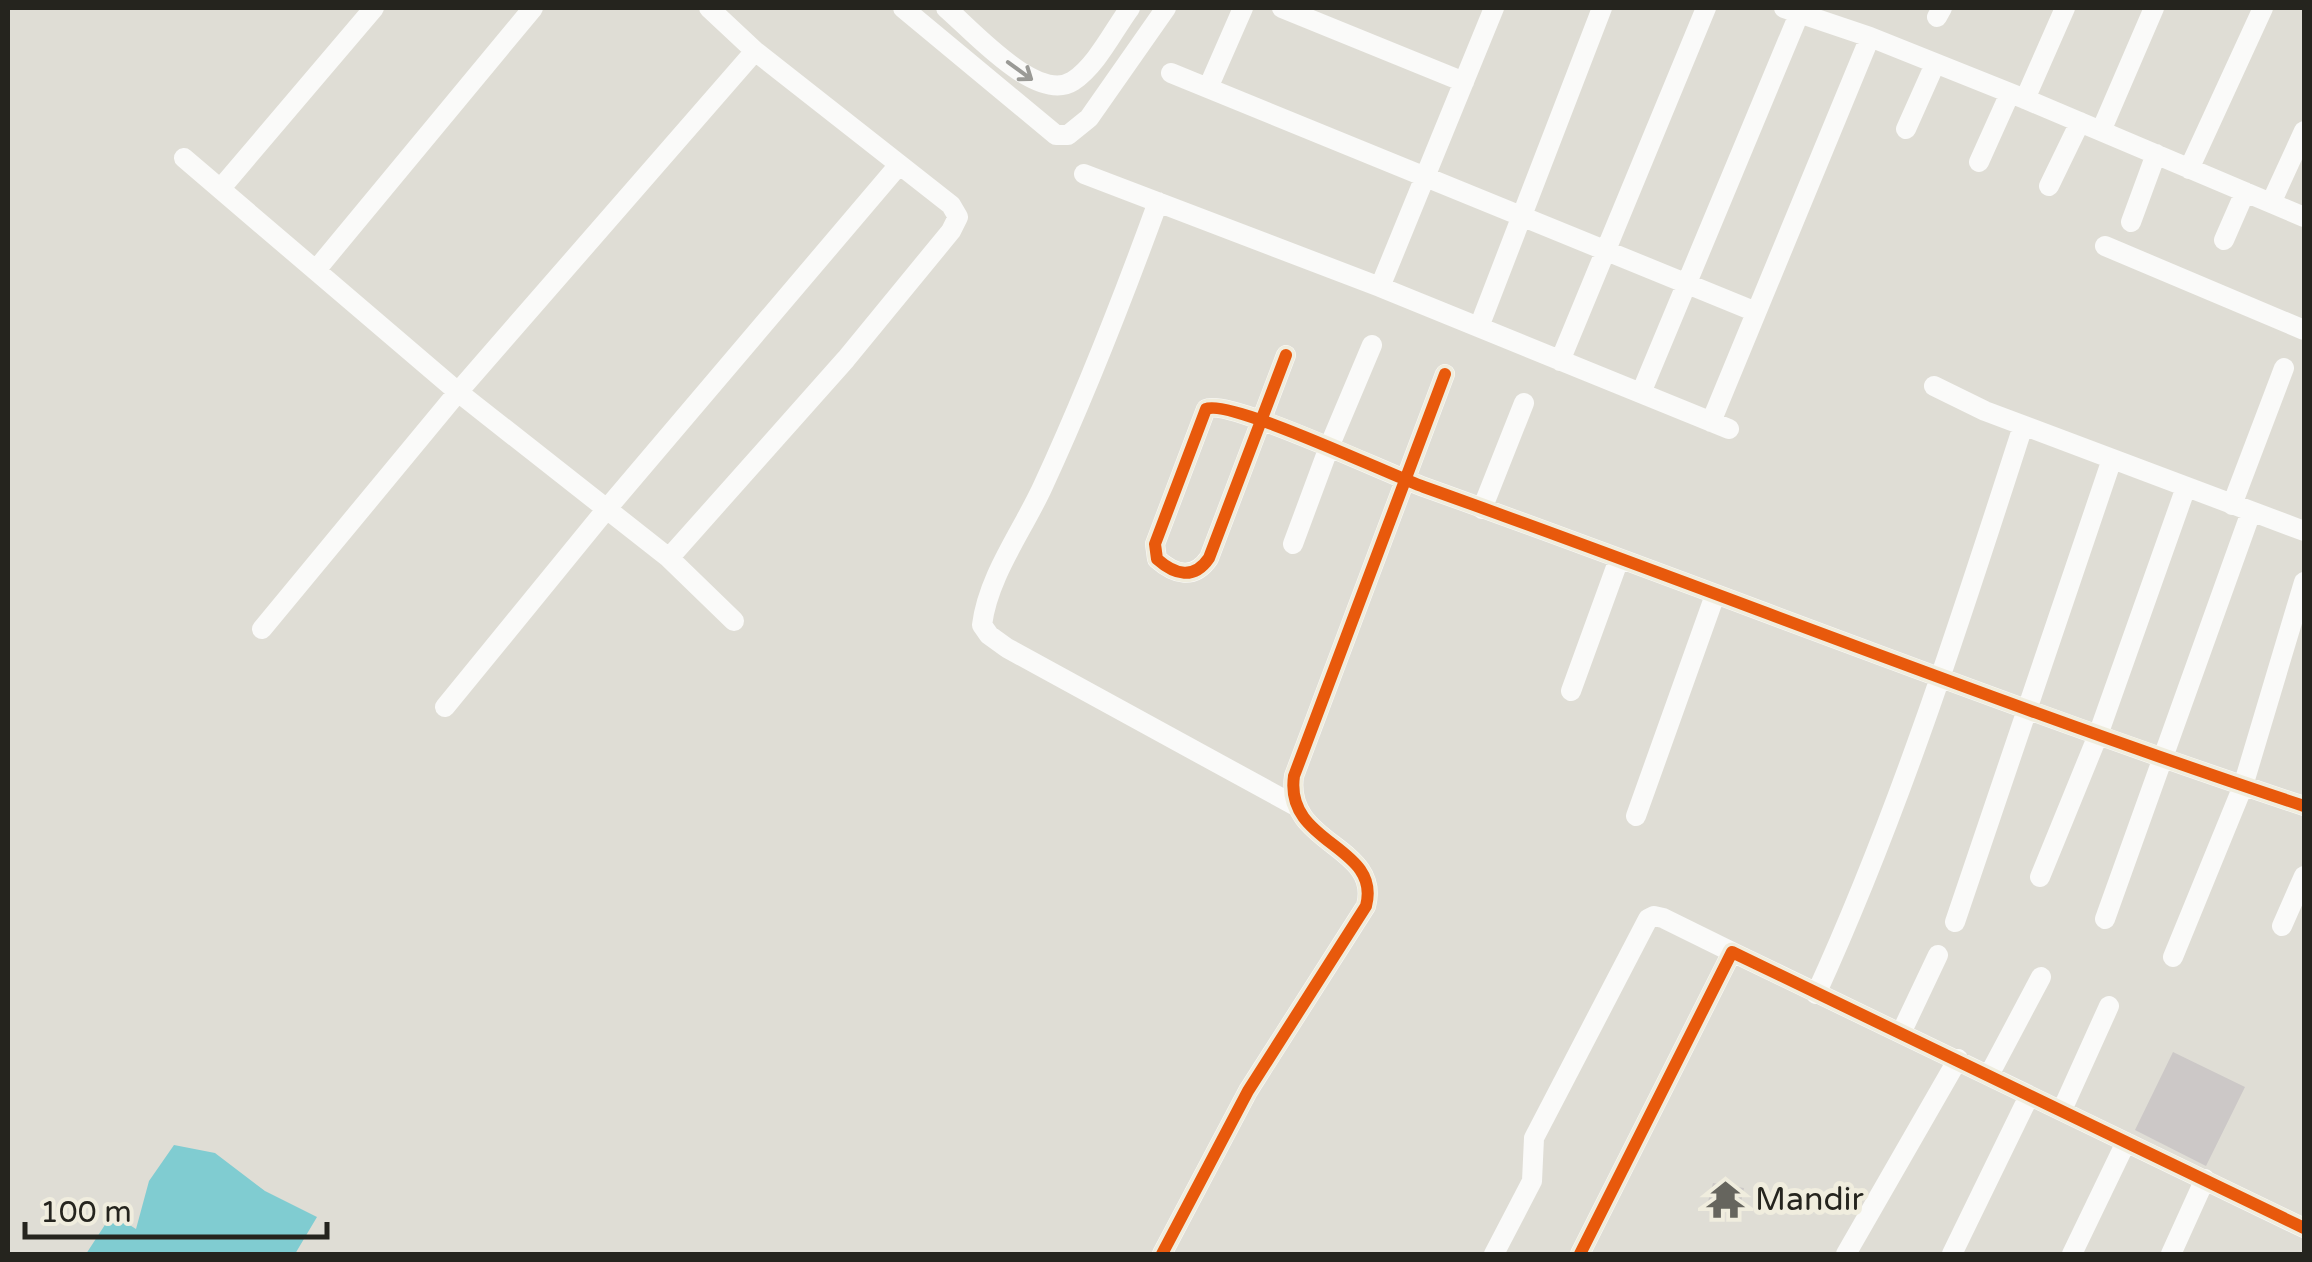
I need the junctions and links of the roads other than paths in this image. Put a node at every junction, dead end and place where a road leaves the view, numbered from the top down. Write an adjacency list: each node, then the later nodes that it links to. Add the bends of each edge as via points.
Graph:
1 (374, 8): 39 (street)
2 (533, 8): 49 (street)
3 (709, 8): 20 (street)
4 (903, 8): 21 (street, via 1056,136 1089,118)
5 (946, 8): 19 (street, one-way to 19, via 1041,85 1073,80)
6 (1130, 8): 19 (street)
7 (1166, 8): 21 (street)
8 (1243, 8): 25 (street)
9 (1282, 8): 24 (street)
10 (1494, 8): 24 (street)
11 (1602, 8): 43 (street)
12 (1706, 8): 48 (street)
13 (2065, 8): 26 (street)
14 (2154, 8): 29 (street)
15 (2263, 8): 35 (street)
16 (1792, 11): 17 (street); 50 (street)
17 (1833, 15): 18 (street)
18 (1870, 37): 22 (street); 52 (street)
19 (1103, 46): 21 (street)
20 (755, 51): 34 (street); 61 (street)
21 (1130, 59)
22 (1936, 64): 26 (street); 28 (street)
23 (1171, 73): 25 (street)
24 (1464, 82): 37 (street)
25 (1208, 88): 37 (street)
26 (2018, 96): 27 (street); 33 (street)
27 (2080, 122): 29 (street); 38 (street)
28 (1906, 129)
29 (2101, 131): 31 (street)
30 (2304, 131): 42 (street)
31 (2156, 154): 35 (street); 45 (street)
32 (184, 158): 39 (street)
33 (1979, 162)
34 (898, 166): 72 (street); 75 (street, via 951,205 957,224)
35 (2189, 168): 40 (street)
36 (1084, 174): 41 (street)
37 (1425, 177): 43 (street); 51 (street)
38 (2049, 186)
39 (221, 188): 49 (street)
40 (2245, 192): 42 (street); 46 (street)
41 (1158, 202): 51 (street); 88 (street, via 982,626 1007,648)
42 (2271, 203): 44 (street)
43 (1524, 217): 48 (street); 53 (street)
44 (2304, 217)
45 (2130, 222)
46 (2224, 240)
47 (2105, 246): 54 (street)
48 (1606, 251): 50 (street); 57 (street)
49 (316, 270): 61 (street)
50 (1686, 284): 52 (street); 62 (street)
51 (1380, 286): 53 (street)
52 (1756, 312): 62 (street, via 1720,426)
53 (1479, 327): 57 (street)
54 (2304, 330)
55 (1372, 345): 66 (street)
56 (1286, 355): 64 (street)
57 (1560, 360): 62 (street)
58 (2284, 368): 70 (street)
59 (1445, 374): 68 (street)
60 (1934, 386): 65 (street)
61 (458, 392): 72 (street); 80 (street)
62 (1640, 393)
63 (1524, 403): 71 (street)
64 (1260, 420): 64 (street, via 1206,409 1156,544 1162,564 1191,574 1204,565); 66 (street)
65 (2023, 426): 67 (street); 81 (street)
66 (1329, 446): 68 (street); 74 (street)
67 (2112, 460): 69 (street); 84 (street)
68 (1406, 480): 71 (street); 88 (street, via 1294,776)
69 (2186, 487): 70 (street); 85 (street)
70 (2242, 508): 73 (street); 86 (street)
71 (1482, 509): 76 (street)
72 (606, 510): 75 (street); 83 (street)
73 (2304, 531)
74 (1293, 544)
75 (669, 558): 79 (street)
76 (1619, 558): 78 (street); 82 (street)
77 (2304, 582): 87 (street)
78 (1714, 596): 81 (street); 90 (street)
79 (734, 622)
80 (262, 629)
81 (1942, 678): 84 (street); 100 (street)
82 (1571, 691)
83 (445, 707)
84 (2028, 709): 85 (street); 94 (street)
85 (2098, 735): 86 (street); 92 (street)
86 (2164, 757): 87 (street); 93 (street)
87 (2243, 786): 89 (street); 98 (street)
88 (1294, 805): 110 (street, via 1360,868 1368,882 1366,906 1248,1091)
89 (2304, 806)
90 (1636, 816)
91 (2304, 876): 95 (street)
92 (2040, 878)
93 (2104, 919)
94 (1954, 922)
95 (2282, 926)
96 (1732, 952): 100 (street); 111 (street, via 1662,918 1648,919 1534,1138 1532,1182); 112 (street)
97 (1938, 955): 102 (street)
98 (2173, 956)
99 (2041, 977): 104 (street)
100 (1816, 994): 102 (street)
101 (2109, 1006): 106 (street)
102 (1902, 1031): 103 (street)
103 (1958, 1059): 104 (street); 113 (street)
104 (1989, 1074): 105 (street)
105 (2029, 1096): 106 (street); 114 (street)
106 (2062, 1110): 107 (street)
107 (2126, 1142): 108 (street); 115 (street)
108 (2205, 1179): 109 (street); 116 (street)
109 (2304, 1228)
110 (1162, 1254)
111 (1494, 1254)
112 (1580, 1254)
113 (1846, 1254)
114 (1952, 1254)
115 (2072, 1254)
116 (2172, 1254)

